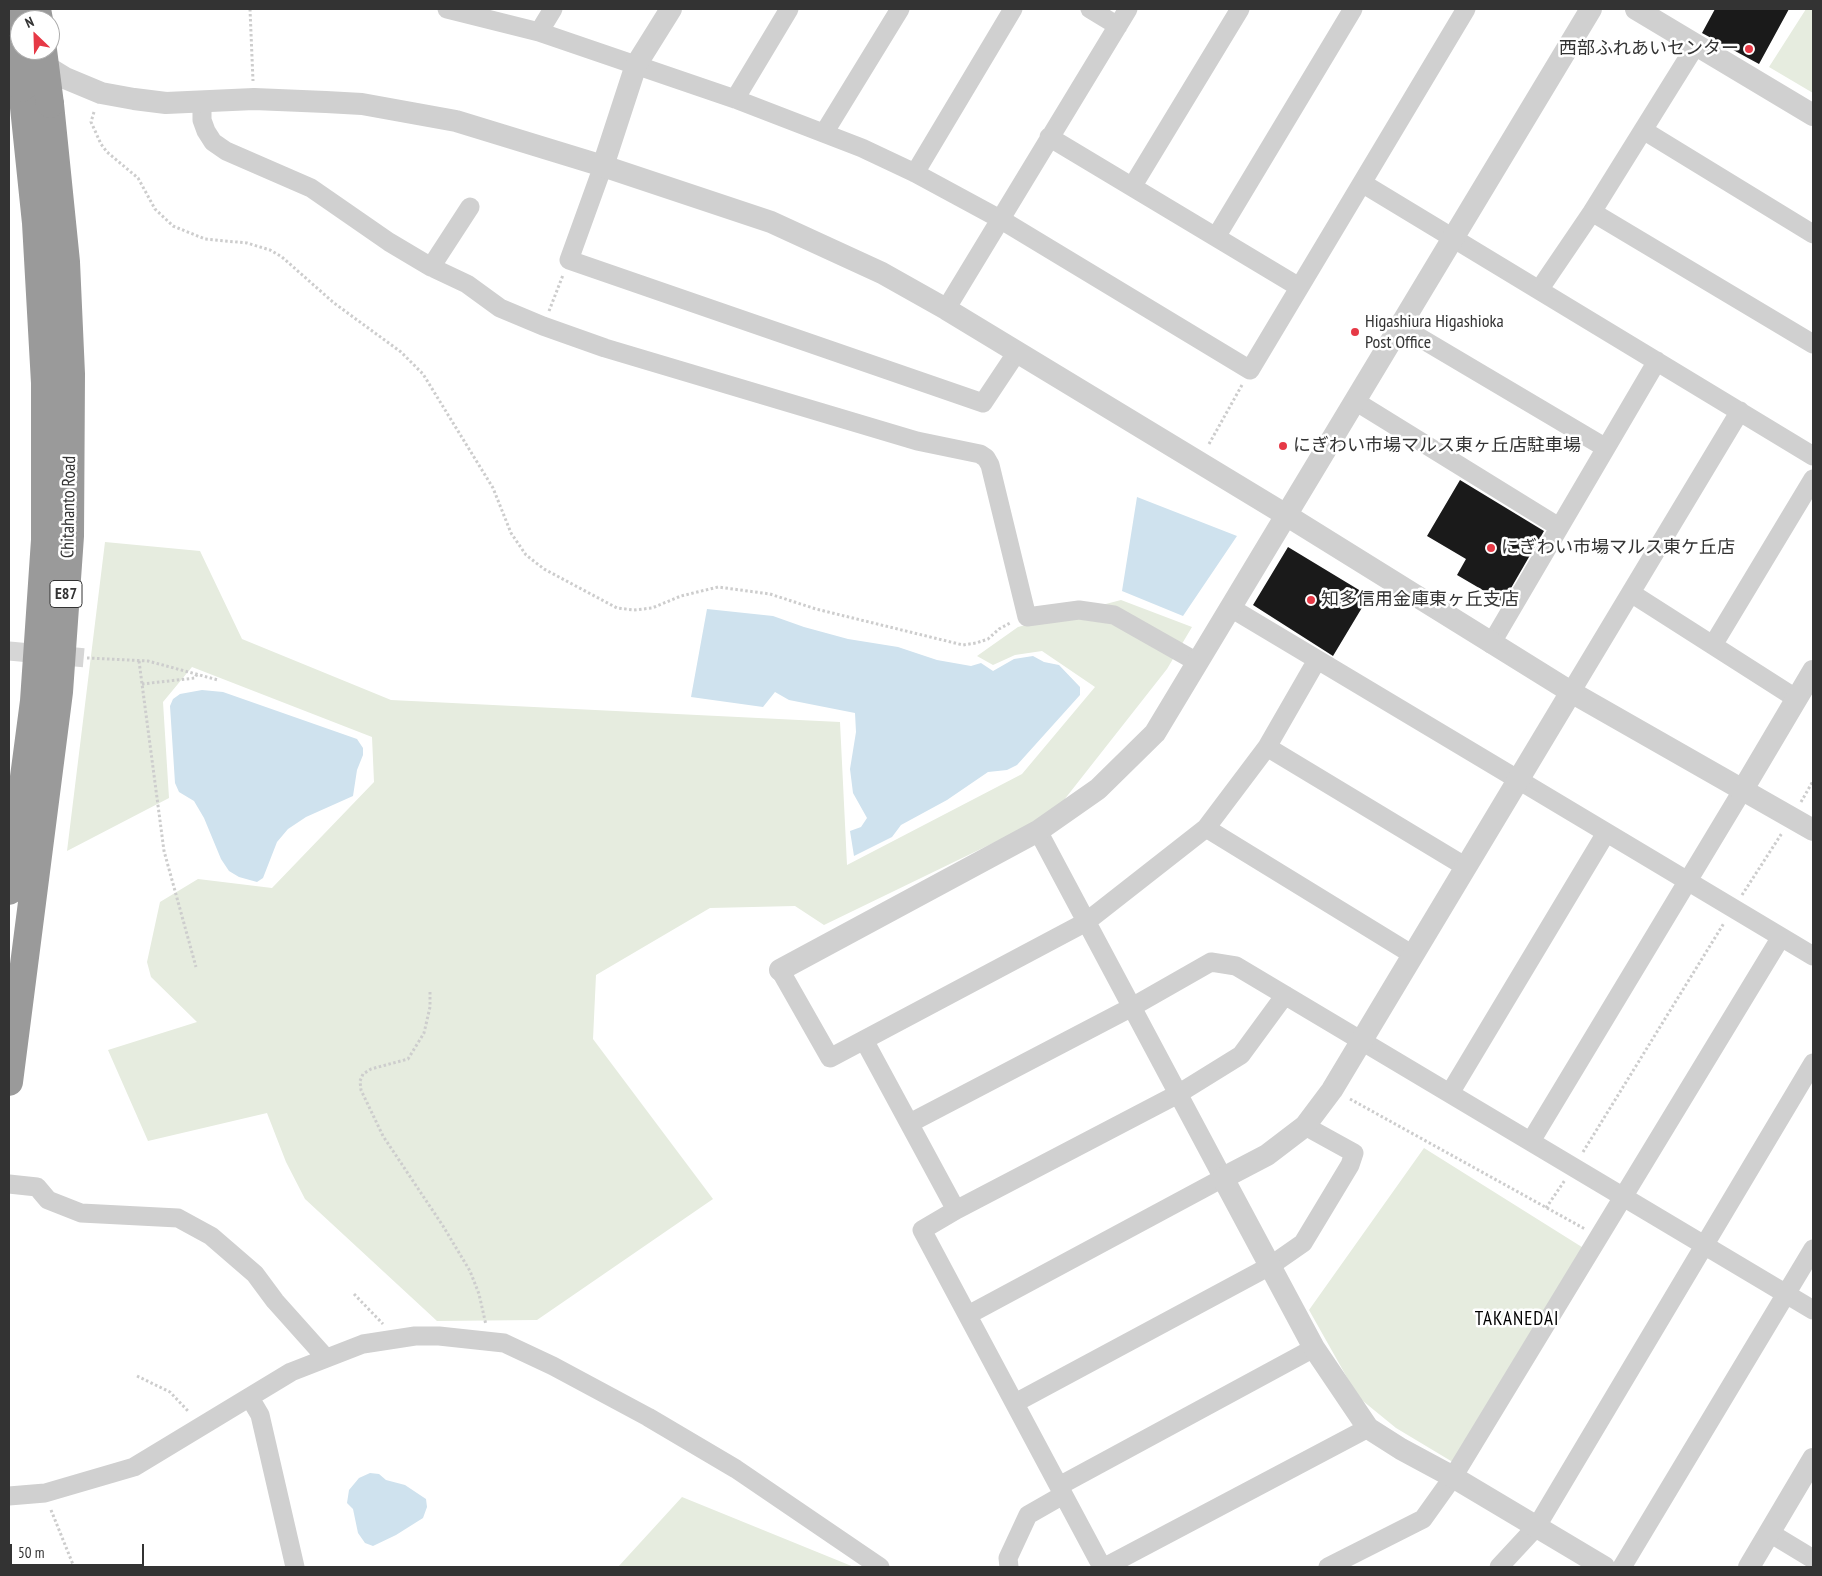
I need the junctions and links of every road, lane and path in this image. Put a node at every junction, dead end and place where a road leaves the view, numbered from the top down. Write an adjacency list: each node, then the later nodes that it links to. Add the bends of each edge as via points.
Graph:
1 (12, 9): 84 (highway, Chitahanto Road / E87, bridge, via 36,223 44,383 44,540 34,701)
2 (250, 9): 23 (path)
3 (447, 9): 17 (street)
4 (553, 9): 17 (street)
5 (671, 9): 21 (street)
6 (790, 9): 24 (street)
7 (900, 9): 28 (street)
8 (1014, 9): 31 (street)
9 (1090, 9): 16 (street)
10 (1128, 9): 16 (street)
11 (1240, 9): 33 (street)
12 (1353, 9): 38 (street)
13 (1591, 9): 39 (street)
14 (1636, 9): 19 (street)
15 (1457, 12): 32 (street)
16 (1118, 26): 29 (street)
17 (539, 32): 21 (street)
18 (9, 43): 22 (street, via 65,78)
19 (1696, 45): 26 (street); 27 (street)
20 (44, 60): 98 (highway, Chitahanto Road / E87, bridge, via 66,262 70,536 59,692)
21 (636, 65): 24 (street); 30 (street)
22 (100, 93): 25 (street, via 166,103); 61 (path, via 91,122 101,144 138,178 155,209 173,226 205,239 247,243 282,256 334,303 401,352 423,374 492,488 511,532 526,555 544,569 618,608 652,608 699,590 718,587 738,589 770,594 816,609 963,645 988,639 999,629)
23 (254, 99): 25 (street); 30 (street, via 362,104 456,121)
24 (735, 99): 28 (street)
25 (202, 102): 41 (street, via 206,131 226,151 311,188)
26 (1813, 115)
27 (1643, 130): 35 (street); 37 (street)
28 (824, 133): 31 (street)
29 (1049, 137): 33 (street); 36 (street)
30 (603, 166): 40 (street); 44 (street, via 772,222 882,273)
31 (915, 173): 36 (street)
32 (1362, 183): 39 (street); 42 (street)
33 (1132, 187): 38 (street)
34 (470, 207): 41 (street)
35 (1592, 212): 43 (street); 47 (street)
36 (1000, 219): 44 (street); 50 (street)
37 (1813, 234)
38 (1216, 237): 42 (street)
39 (1453, 238): 43 (street); 46 (street)
40 (568, 260): 45 (path); 48 (street, via 983,403)
41 (431, 267): 45 (street, via 467,284 500,308)
42 (1299, 287): 50 (street)
43 (1539, 290): 49 (street)
44 (946, 308): 48 (street)
45 (543, 326): 61 (street, via 605,348 898,436 980,454 990,465)
46 (1400, 326): 51 (street); 54 (street)
47 (1813, 344)
48 (1017, 352): 57 (street)
49 (1657, 361): 52 (street); 54 (street)
50 (1250, 370): 53 (path)
51 (1355, 401): 57 (street); 58 (street)
52 (1740, 412): 55 (street); 59 (street)
53 (1209, 444)
54 (1606, 448): 58 (street)
55 (1813, 456)
56 (1813, 479): 63 (street)
57 (1286, 516): 60 (street); 62 (street)
58 (1559, 527): 62 (street)
59 (1631, 593): 63 (street); 72 (street)
60 (1231, 608): 66 (street); 67 (street)
61 (1027, 617): 67 (street, via 1079,610 1114,615)
62 (1491, 644): 72 (street)
63 (1713, 645): 73 (street)
64 (87, 658): 65 (path)
65 (139, 660): 69 (path); 71 (path)
66 (1317, 660): 74 (street); 75 (street)
67 (1196, 662): 80 (street, via 1155,734 1098,790)
68 (1813, 671): 73 (street)
69 (197, 674): 70 (path); 71 (path, via 195,678)
70 (218, 680)
71 (142, 684): 90 (path, via 164,851)
72 (1571, 692): 75 (street); 76 (street)
73 (1797, 699): 76 (street)
74 (1267, 747): 77 (street); 82 (street)
75 (1518, 780): 81 (street); 82 (street)
76 (1742, 791): 79 (street); 83 (street)
77 (1206, 828): 86 (street); 88 (street)
78 (1784, 830): 85 (path)
79 (1813, 830)
80 (1038, 832): 86 (street); 91 (street)
81 (1606, 833): 83 (street); 100 (street)
82 (1466, 867): 88 (street)
83 (1688, 882): 85 (street); 104 (street)
84 (9, 892)
85 (1733, 909): 87 (street); 105 (path)
86 (1086, 922): 94 (street); 95 (street)
87 (1780, 937): 89 (street); 108 (street)
88 (1414, 955): 96 (street)
89 (1813, 956)
90 (196, 967)
91 (780, 970): 95 (street, via 830,1058)
92 (430, 992): 120 (path, via 424,1033 408,1059 363,1074 361,1090 383,1136 470,1271 485,1320)
93 (1285, 995): 94 (street, via 1236,966 1211,962); 96 (street); 101 (street, via 1241,1055)
94 (1132, 1007): 101 (street); 102 (street)
95 (864, 1040): 102 (street)
96 (1362, 1041): 99 (street); 100 (street)
97 (1813, 1063): 112 (street)
98 (9, 1082)
99 (1332, 1090): 103 (street); 109 (path)
100 (1450, 1093): 104 (street)
101 (1178, 1094): 106 (street); 110 (street)
102 (910, 1123): 110 (street)
103 (1305, 1126): 106 (street, via 1266,1154); 114 (street, via 1354,1153 1303,1243)
104 (1530, 1141): 105 (street)
105 (1574, 1167): 108 (street); 109 (path)
106 (1223, 1178): 114 (street); 118 (street)
107 (9, 1184): 122 (street, via 37,1187 48,1200 81,1212 178,1218 211,1236 255,1274)
108 (1623, 1196): 111 (street); 112 (street)
109 (1546, 1208): 111 (path)
110 (956, 1210): 118 (street, via 922,1230)
111 (1598, 1237): 129 (street)
112 (1705, 1245): 116 (street); 133 (street)
113 (1813, 1249): 116 (street)
114 (1270, 1266): 121 (street); 125 (street)
115 (354, 1294): 119 (path, via 389,1331)
116 (1787, 1294): 117 (street); 144 (street)
117 (1813, 1310)
118 (968, 1315): 125 (street)
119 (390, 1340): 120 (street, via 440,1336); 122 (street, via 364,1344)
120 (486, 1342): 138 (street, via 504,1344 544,1362 648,1417 736,1469)
121 (1314, 1348): 127 (street); 130 (street)
122 (326, 1358): 124 (street, via 291,1372)
123 (137, 1376): 126 (path, via 176,1397)
124 (250, 1398): 126 (street); 137 (street, via 260,1414)
125 (1015, 1403): 130 (street)
126 (200, 1428): 131 (street, via 134,1467)
127 (1368, 1428): 129 (street); 140 (street)
128 (1813, 1459): 134 (street)
129 (1453, 1477): 133 (street); 141 (street, via 1423,1519)
130 (1061, 1491): 139 (street, via 1028,1515 1008,1558); 140 (street)
131 (46, 1493): 132 (street); 136 (path)
132 (9, 1496)
133 (1537, 1526): 142 (street); 143 (street)
134 (1770, 1532): 135 (street); 145 (street)
135 (1813, 1558)
136 (74, 1567)
137 (294, 1567)
138 (880, 1567)
139 (1009, 1567)
140 (1104, 1567)
141 (1328, 1567)
142 (1499, 1567)
143 (1604, 1567)
144 (1622, 1567)
145 (1749, 1567)

